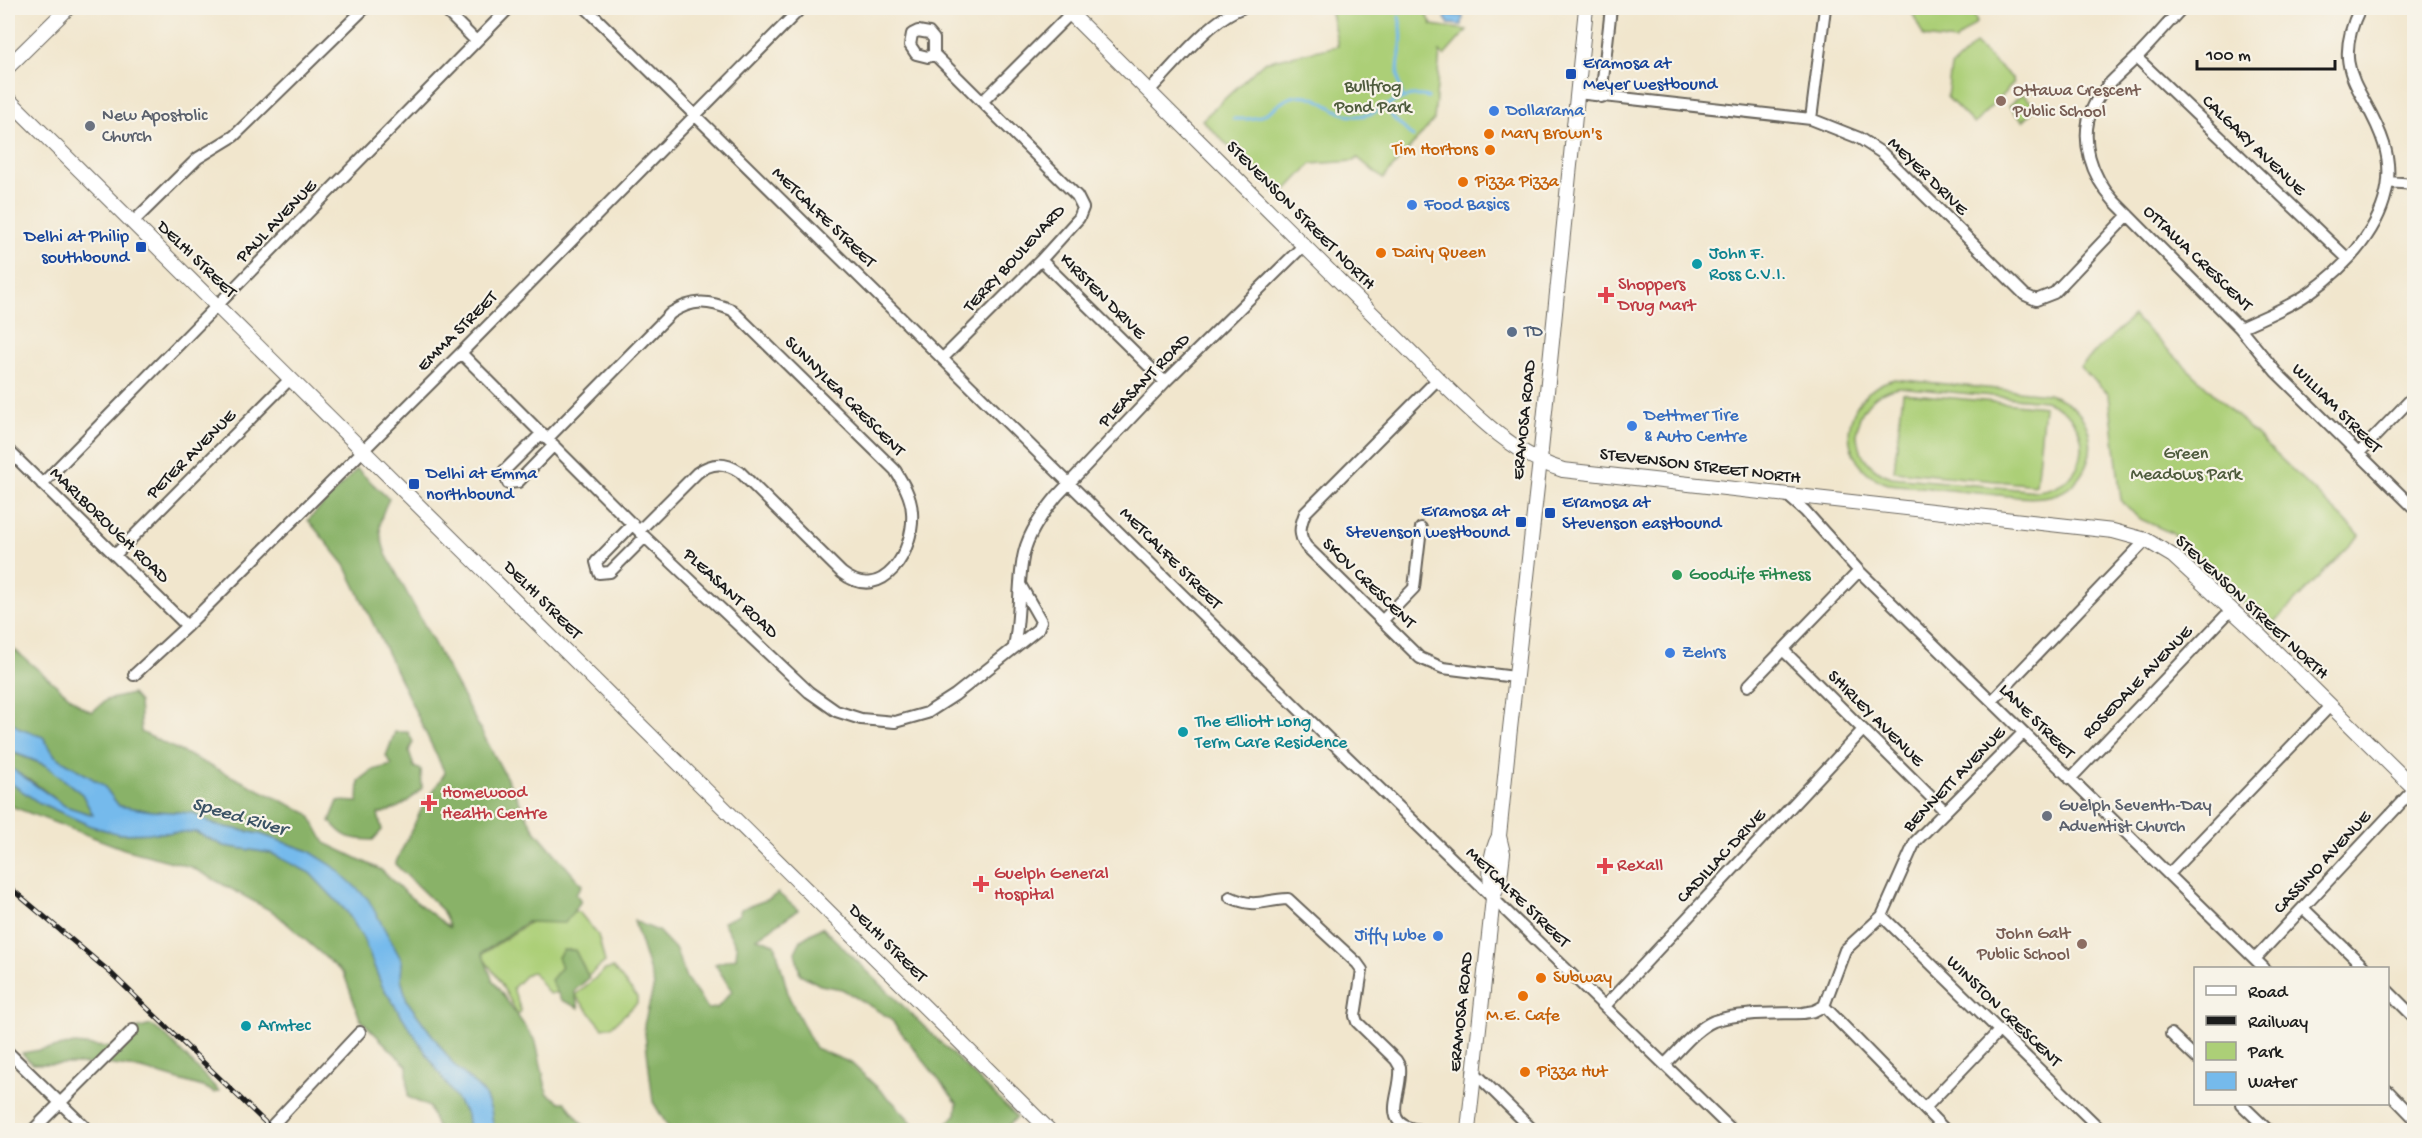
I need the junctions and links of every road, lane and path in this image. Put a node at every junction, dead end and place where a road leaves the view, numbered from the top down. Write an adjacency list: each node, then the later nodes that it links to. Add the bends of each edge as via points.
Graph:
1 (68, 8): 17 (main road)
2 (365, 8): 28 (street, via 234,136 198,158)
3 (443, 8): 14 (street)
4 (509, 8): 14 (street, PAUL AVENUE)
5 (586, 8): 23 (street, METCALFE STREET)
6 (801, 8): 23 (street, EMMA STREET)
7 (1242, 8): 18 (street, via 1216,22)
8 (1586, 8): 19 (main road, ERAMOSA ROAD)
9 (1611, 8): 20 (street)
10 (1825, 8): 24 (street)
11 (2182, 8): 16 (street, OTTAWA CRESCENT)
12 (2360, 8): 25 (street, OTTAWA CRESCENT, via 2350,36 2351,76 2383,140)
13 (1068, 10): 18 (main road, STEVENSON STREET NORTH); 22 (street)
14 (477, 41): 32 (street, PAUL AVENUE)
15 (934, 54): 22 (street, TERRY BOULEVARD)
16 (2136, 58): 27 (street, OTTAWA CRESCENT, via 2098,98 2088,132 2093,171 2104,190); 30 (street, CALGARY AVENUE)
17 (8, 67)
18 (1149, 91): 29 (main road, STEVENSON STREET NORTH)
19 (1577, 93): 20 (street, MEYER DRIVE); 44 (main road, ERAMOSA ROAD)
20 (1601, 97): 24 (street, MEYER DRIVE)
21 (8, 99): 28 (main road, DELHI STREET)
22 (983, 101): 31 (street, TERRY BOULEVARD, via 1077,196 1083,208 1079,218)
23 (695, 115): 34 (street, EMMA STREET); 35 (street, METCALFE STREET)
24 (1811, 119): 27 (street, MEYER DRIVE, via 1858,138 1882,153 2025,295 2036,300 2054,293)
25 (2388, 182): 26 (street); 30 (street, OTTAWA CRESCENT, via 2386,199 2372,229)
26 (2415, 184)
27 (2128, 215): 33 (street, OTTAWA CRESCENT)
28 (132, 223): 32 (main road, DELHI STREET)
29 (1303, 246): 37 (main road, STEVENSON STREET NORTH); 38 (street, PLEASANT ROAD)
30 (2347, 258): 33 (street, OTTAWA CRESCENT, via 2308,294)
31 (1041, 260): 35 (street, TERRY BOULEVARD); 38 (street, KIRSTEN DRIVE)
32 (218, 306): 36 (main road, DELHI STREET); 46 (street, PAUL AVENUE)
33 (2240, 328): 43 (street, WILLIAM STREET, via 2276,372)
34 (460, 353): 40 (street, PLEASANT ROAD); 41 (street, EMMA STREET)
35 (943, 358): 45 (street, METCALFE STREET)
36 (291, 378): 41 (main road, DELHI STREET); 52 (street, PETER AVENUE)
37 (1438, 380): 44 (main road, STEVENSON STREET NORTH, via 1490,428); 56 (street, SKOV CRESCENT, via 1312,505 1299,527 1306,546)
38 (1165, 382): 45 (street, PLEASANT ROAD)
39 (2415, 396): 43 (street)
40 (548, 439): 50 (street, PLEASANT ROAD); 50 (street, SUNNYLEA CRESCENT, via 671,313 684,304 716,303 732,310 895,470 906,489 912,512 905,552 892,571 877,582 867,583 842,573 730,465 716,464 697,473)
41 (363, 448): 57 (street, EMMA STREET); 98 (main road, DELHI STREET)
42 (8, 450): 46 (street, MARLBOROUGH ROAD)
43 (2358, 454): 48 (street, WILLIAM STREET)
44 (1540, 460): 47 (main road, STEVENSON STREET NORTH, via 1563,470); 61 (main road, ERAMOSA ROAD)
45 (1070, 482): 54 (street, PLEASANT ROAD, via 1034,530 1024,552); 72 (street, METCALFE STREET)
46 (42, 484): 52 (street, MARLBOROUGH ROAD)
47 (1788, 496): 51 (main road, STEVENSON STREET NORTH, via 2113,531); 53 (street, LANE STREET)
48 (2415, 508)
49 (1421, 528): 56 (street, via 1414,588)
50 (639, 531): 58 (street, PLEASANT ROAD, via 809,692 836,711 861,719 895,722 927,713)
51 (2146, 540): 55 (main road, STEVENSON STREET NORTH, via 2173,556); 63 (street, BENNETT AVENUE)
52 (116, 554): 57 (street, MARLBOROUGH ROAD)
53 (1859, 571): 59 (street); 63 (street, LANE STREET)
54 (1021, 586): 58 (street, PLEASANT ROAD); 58 (street, PLEASANT ROAD, via 1041,621 1038,629)
55 (2231, 610): 64 (main road, STEVENSON STREET NORTH); 67 (street, ROSEDALE AVENUE)
56 (1382, 621): 61 (street, SKOV CRESCENT, via 1420,658 1435,666)
57 (187, 626): 60 (street, EMMA STREET)
58 (1014, 646)
59 (1783, 650): 62 (street); 65 (street, SHIRLEY AVENUE)
60 (134, 675)
61 (1515, 677): 72 (main road, ERAMOSA ROAD, via 1499,836 1503,854)
62 (1748, 686)
63 (1992, 701): 66 (street, LANE STREET)
64 (2330, 706): 68 (main road, STEVENSON STREET NORTH); 70 (street)
65 (1862, 731): 69 (street, SHIRLEY AVENUE); 79 (street, CADILLAC DRIVE)
66 (2023, 733): 67 (street, LANE STREET); 69 (street, BENNETT AVENUE)
67 (2070, 778): 70 (street, LANE STREET)
68 (2415, 789): 73 (street, CASSINO AVENUE)
69 (1945, 811): 74 (street, BENNETT AVENUE, via 1915,842)
70 (2169, 874): 75 (street, LANE STREET)
71 (1230, 897): 99 (street, via 1256,905 1288,899 1357,963 1362,976 1357,1022 1396,1060 1400,1067 1394,1112 1399,1123)
72 (1492, 898): 79 (street, METCALFE STREET); 89 (main road, ERAMOSA ROAD)
73 (2303, 908): 75 (street, CASSINO AVENUE); 77 (street)
74 (1882, 916): 80 (street, BENNETT AVENUE, via 1845,950); 83 (street, WINSTON CRESCENT)
75 (2255, 959): 76 (street, LANE STREET)
76 (2262, 967)
77 (2363, 967)
78 (2389, 992): 81 (street)
79 (1605, 1006): 88 (street, METCALFE STREET)
80 (1824, 1006): 88 (street, via 1803,1013 1732,1017 1713,1022); 93 (street)
81 (2415, 1017)
82 (134, 1030): 91 (street)
83 (1999, 1031): 93 (street); 104 (street, WINSTON CRESCENT)
84 (360, 1032): 97 (street)
85 (2171, 1034): 87 (street)
86 (8, 1052): 91 (street)
87 (2194, 1056)
88 (1665, 1064): 102 (street, METCALFE STREET)
89 (1473, 1071): 100 (main road, ERAMOSA ROAD); 101 (street)
90 (2389, 1092): 94 (street)
91 (60, 1102): 95 (street); 96 (street)
92 (2242, 1105): 105 (street)
93 (1925, 1108): 103 (street)
94 (2415, 1118)
95 (33, 1131)
96 (88, 1131)
97 (268, 1131)
98 (1050, 1131)
99 (1420, 1131)
100 (1468, 1131)
101 (1533, 1131)
102 (1732, 1131)
103 (1945, 1131)
104 (2101, 1131)
105 (2268, 1131)

